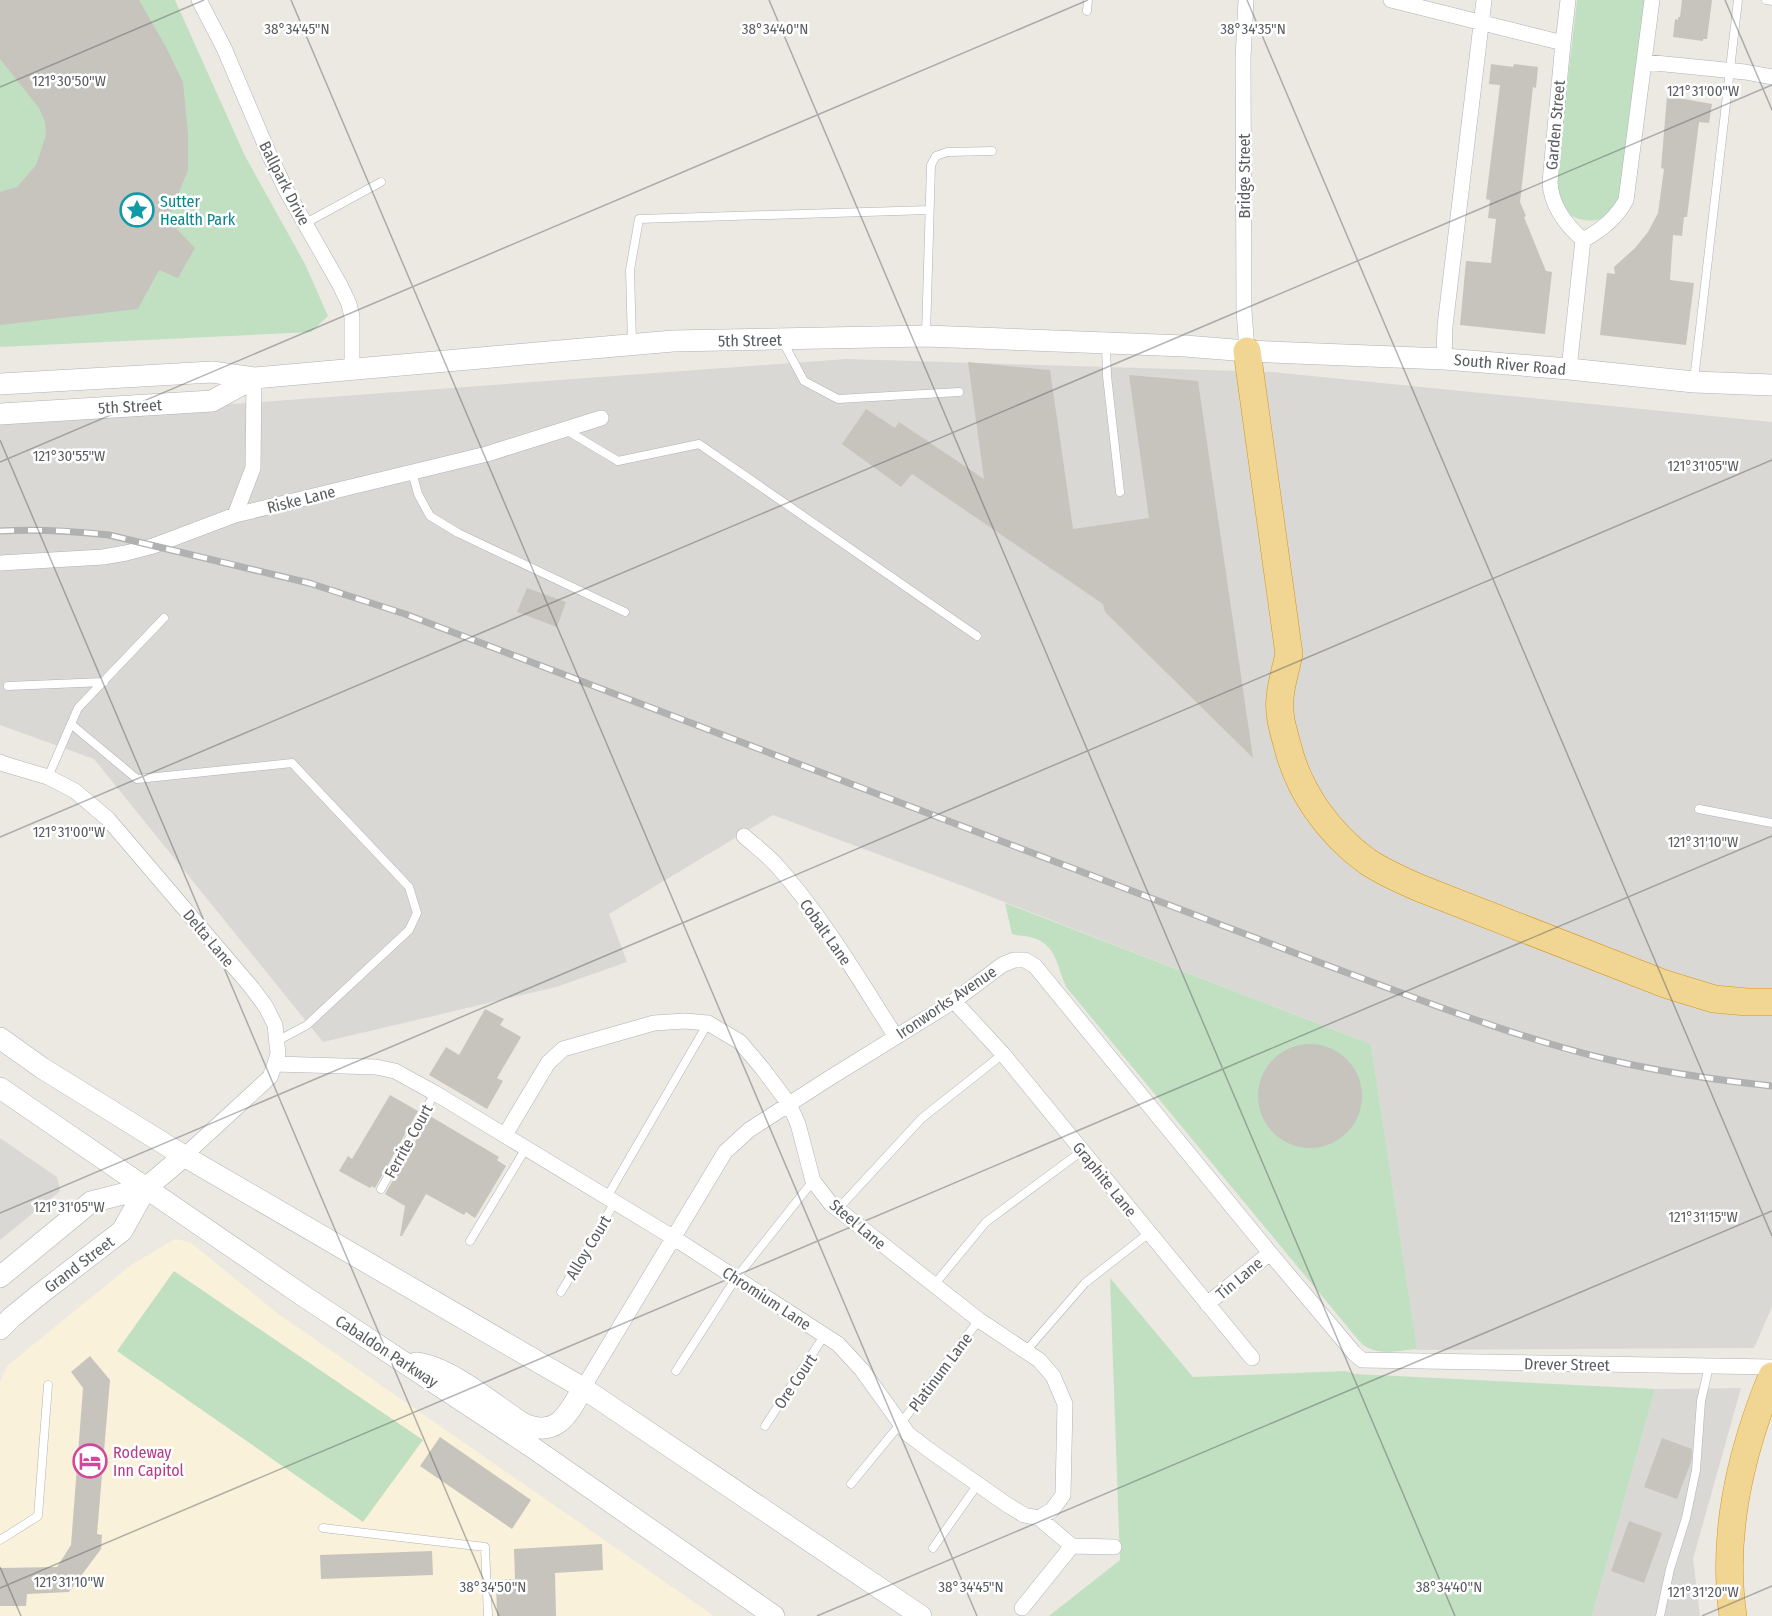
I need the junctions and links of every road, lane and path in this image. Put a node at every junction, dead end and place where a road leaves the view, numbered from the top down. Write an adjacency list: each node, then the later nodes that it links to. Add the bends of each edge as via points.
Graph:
1 (199, 0): 20 (street, Ballpark Drive)
2 (1088, 0): 11 (lane)
3 (1246, 0): 26 (street, Bridge Street)
4 (1391, 0): 12 (street)
5 (1485, 0): 12 (street)
6 (1568, 0): 13 (street, Garden Street)
7 (1652, 0): 14 (street)
8 (1738, 0): 15 (lane)
9 (1766, 0): 10 (lane)
10 (1772, 1)
11 (1088, 11)
12 (1483, 24): 13 (street); 27 (street)
13 (1563, 43): 21 (street, Garden Street, via 1550,192 1571,229)
14 (1645, 62): 15 (street); 21 (street, via 1626,200 1596,233)
15 (1730, 71): 16 (street); 31 (lane)
16 (1772, 77)
17 (992, 151): 19 (lane, via 947,152 936,156 931,165)
18 (381, 182): 20 (lane)
19 (929, 210): 22 (lane); 25 (lane, via 639,219 630,270)
20 (304, 224): 28 (street, Ballpark Drive, via 349,304)
21 (1583, 240): 29 (street)
22 (926, 336): 23 (main road, 5th Street); 24 (main road, 5th Street)
23 (781, 339): 25 (main road, 5th Street); 34 (lane, via 804,381 838,399)
24 (1106, 344): 26 (main road, 5th Street); 39 (lane)
25 (632, 345): 28 (main road, 5th Street)
26 (1247, 351): 27 (main road, South River Road); 54 (highway, via 1289,654 1279,700 1282,726 1312,804 1348,846 1390,875 1422,889 1665,984 1714,999)
27 (1444, 359): 29 (main road, South River Road)
28 (352, 369): 30 (main road, 5th Street)
29 (1569, 369): 31 (main road, South River Road)
30 (254, 378): 32 (main road, 5th Street, via 212,372); 35 (main road, 5th Street, via 212,402); 40 (street, via 253,468)
31 (1694, 382): 33 (main road, South River Road)
32 (0, 384)
33 (1772, 385)
34 (958, 392)
35 (0, 414)
36 (601, 418): 37 (street, Riske Lane)
37 (566, 430): 38 (street, Riske Lane); 44 (lane, via 618,461 699,444)
38 (412, 472): 40 (street, Riske Lane); 42 (lane, via 430,516)
39 (1120, 492)
40 (235, 515): 41 (street, Riske Lane, via 126,553)
41 (0, 563)
42 (625, 612)
43 (164, 618): 45 (lane)
44 (977, 636)
45 (104, 682): 46 (lane); 47 (lane, via 78,708)
46 (8, 686)
47 (71, 724): 49 (lane); 58 (lane, via 137,779 292,763 409,887 417,913 409,930 307,1025)
48 (0, 762): 49 (street, Delta Lane)
49 (48, 777): 58 (street, Delta Lane, via 75,791 108,819 252,988 275,1025)
50 (1698, 809): 51 (lane)
51 (1772, 823)
52 (744, 836): 56 (street, Cobalt Lane, via 777,866 801,896)
53 (954, 1001): 56 (street, Ironworks Avenue); 59 (street, Graphite Lane); 76 (street, Ironworks Avenue, via 1007,962 1025,960 1035,966)
54 (1772, 1002)
55 (708, 1023): 63 (street, Steel Lane, via 740,1042); 64 (street, Steel Lane, via 654,1023 563,1049 548,1063); 71 (lane, Alloy Court)
56 (896, 1036): 63 (street, Ironworks Avenue)
57 (0, 1038): 67 (main road)
58 (277, 1041): 60 (street, Delta Lane)
59 (1003, 1054): 66 (street, Graphite Lane); 72 (lane, via 922,1118)
60 (275, 1064): 62 (street, Chromium Lane, via 376,1067 395,1071); 67 (street, via 270,1077)
61 (0, 1088): 69 (main road, Cabaldon Parkway)
62 (435, 1093): 64 (street, Chromium Lane); 70 (lane, Ferrite Court)
63 (789, 1104): 68 (street, Steel Lane); 74 (street, Ironworks Avenue, via 749,1130 725,1152)
64 (505, 1135): 65 (street, Chromium Lane)
65 (526, 1148): 71 (street, Chromium Lane); 75 (lane)
66 (1082, 1152): 73 (street, Graphite Lane); 79 (lane, via 986,1222)
67 (184, 1156): 69 (main road, Grand Street); 94 (main road)
68 (813, 1181): 72 (street, Steel Lane); 78 (lane)
69 (146, 1188): 77 (main road, Grand Street, via 91,1202); 83 (main road, Grand Street, via 122,1231); 88 (main road, Cabaldon Parkway)
70 (381, 1189)
71 (611, 1199): 74 (street, Chromium Lane); 80 (lane, Alloy Court)
72 (838, 1209): 79 (street, Steel Lane)
73 (1149, 1233): 81 (street, Graphite Lane); 85 (lane, via 1085,1283)
74 (674, 1238): 78 (street, Chromium Lane); 94 (street, Ironworks Avenue)
75 (470, 1241)
76 (1270, 1253): 81 (street, Tin Lane); 87 (street, Ironworks Avenue)
77 (0, 1277)
78 (736, 1278): 84 (street, Chromium Lane); 91 (lane)
79 (934, 1285): 82 (street, Steel Lane)
80 (561, 1292)
81 (1207, 1304): 86 (street, Graphite Lane)
82 (979, 1320): 85 (street, Steel Lane); 95 (lane, Platinum Lane)
83 (0, 1329)
84 (824, 1336): 95 (street, Chromium Lane, via 838,1344 862,1370); 96 (lane, Ore Court)
85 (1026, 1351): 99 (street, Steel Lane, via 1053,1376 1065,1404 1063,1494 1052,1510)
86 (1252, 1359)
87 (1362, 1360): 89 (street, Drever Street)
88 (403, 1362): 94 (main road, via 445,1371 522,1423 542,1429 557,1424 568,1414); 107 (main road, Cabaldon Parkway)
89 (1709, 1366): 90 (street, Drever Street); 109 (lane, via 1701,1401 1696,1470)
90 (1772, 1367)
91 (676, 1371)
92 (1772, 1376): 110 (highway, via 1740,1470 1731,1519)
93 (48, 1385): 101 (lane, via 38,1516)
94 (583, 1388): 108 (main road)
95 (901, 1423): 97 (lane, Platinum Lane); 98 (street, Chromium Lane, via 928,1450)
96 (765, 1426)
97 (851, 1484)
98 (978, 1484): 99 (street, Chromium Lane, via 1024,1515); 104 (lane)
99 (1039, 1518): 102 (street, Chromium Lane)
100 (323, 1528): 106 (lane, via 485,1547)
101 (0, 1540)
102 (1072, 1546): 103 (street); 105 (street)
103 (1113, 1547)
104 (933, 1548)
105 (1022, 1608)
106 (488, 1616)
107 (774, 1616)
108 (921, 1616)
109 (1659, 1616)
110 (1733, 1616)

